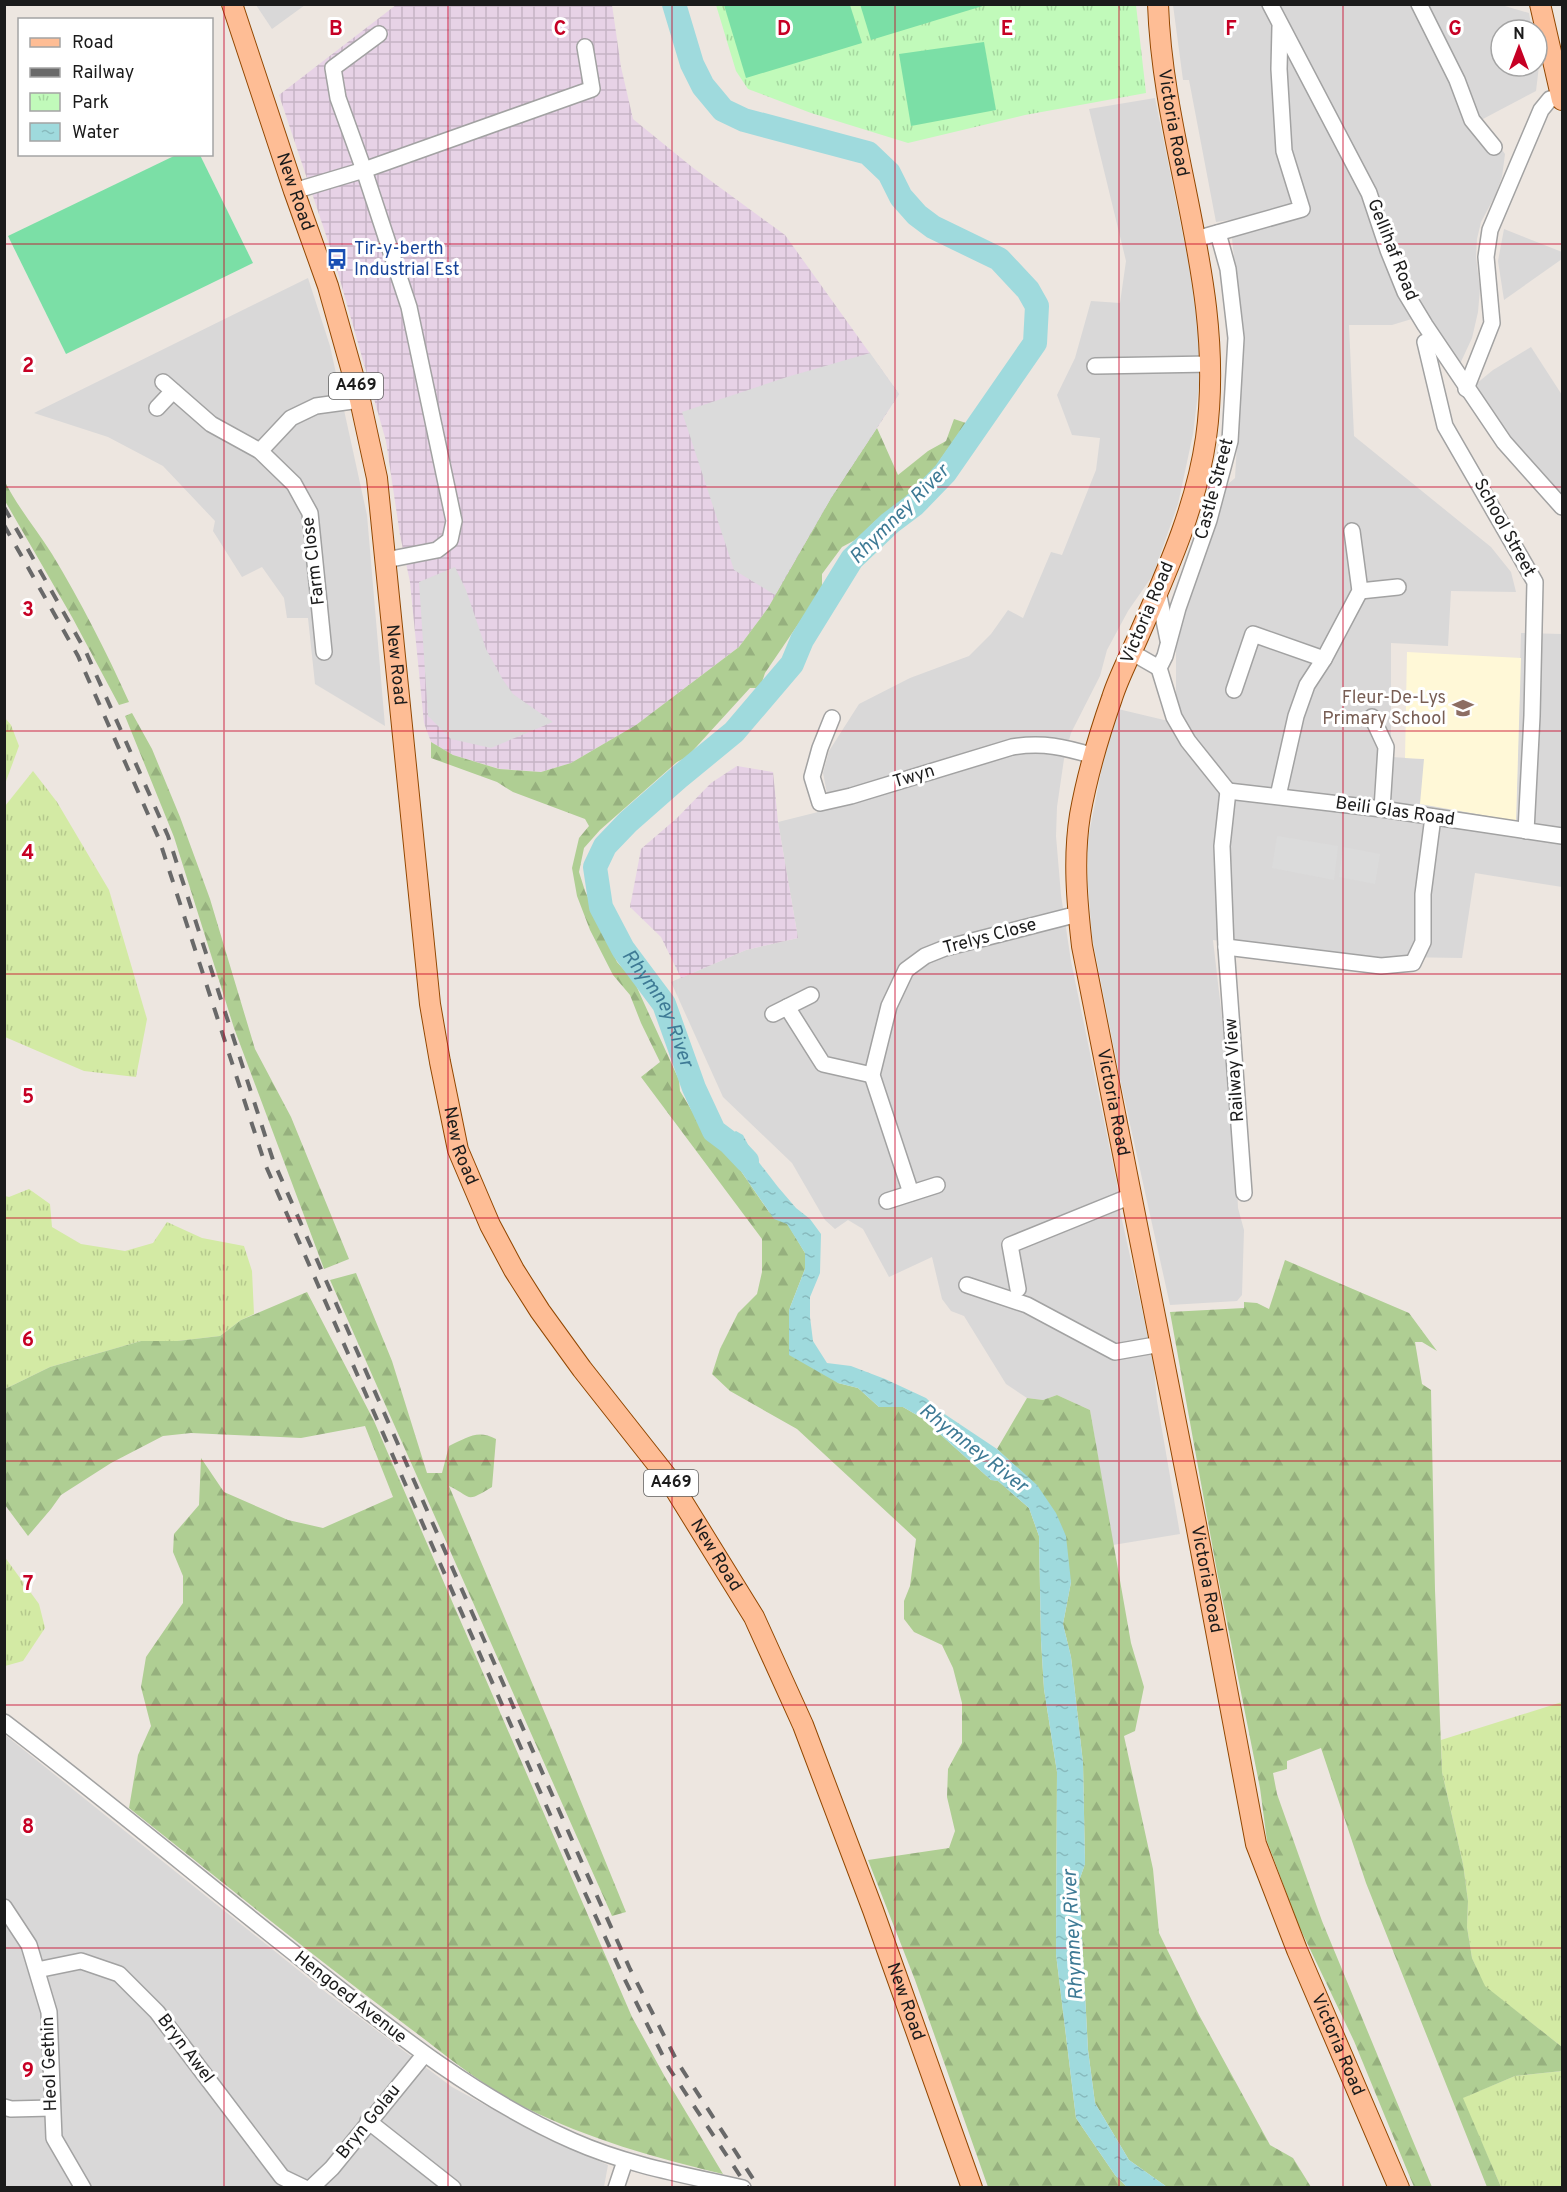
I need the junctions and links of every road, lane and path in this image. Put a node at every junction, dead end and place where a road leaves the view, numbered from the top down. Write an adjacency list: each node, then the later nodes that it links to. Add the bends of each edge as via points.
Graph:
1 (232, 4): 12 (main road, New Road / A469)
2 (1158, 4): 14 (main road, Victoria Road, via 1162,63)
3 (1270, 4): 6 (street, Gellihaf Road)
4 (1419, 4): 10 (street, via 1443,49 1472,120)
5 (1540, 4): 9 (main road)
6 (1280, 25): 13 (street, via 1284,151 1302,209); 18 (street, Gellihaf Road, via 1369,193 1405,292)
7 (379, 34): 11 (street, via 333,68 338,98)
8 (585, 47): 11 (street, via 592,89)
9 (1562, 98): 18 (street, via 1550,99 1541,110 1490,230 1486,257 1492,323)
10 (1494, 147)
11 (364, 170): 12 (street); 24 (street, via 409,307 454,521 450,540 437,550)
12 (294, 191): 19 (main road, New Road / A469, via 328,286)
13 (1218, 233): 14 (street); 28 (street, Castle Street, via 1228,268 1236,338 1230,441)
14 (1196, 239): 16 (main road, Victoria Road, via 1207,301)
15 (1425, 342): 41 (street, School Street, via 1445,426 1535,582)
16 (1211, 364): 17 (street); 26 (main road, Victoria Road, via 1206,439 1196,488)
17 (1095, 366)
18 (1466, 389): 22 (street, Gellihaf Road, via 1504,442)
19 (360, 400): 21 (street, via 316,406 291,418); 24 (main road, New Road / A469, via 377,478)
20 (157, 408): 21 (street, Farm Close, via 168,386 211,424)
21 (260, 451): 29 (street, Farm Close, via 294,484 310,513)
22 (1563, 507)
23 (1352, 531): 27 (street)
24 (386, 560): 69 (main road, New Road / A469, via 430,1004 458,1150 514,1270 582,1369 668,1478 754,1617 803,1725)
25 (1398, 587): 27 (street)
26 (1158, 591): 28 (street); 30 (main road, Victoria Road)
27 (1360, 591): 31 (street)
28 (1169, 643): 32 (street, Castle Street)
29 (324, 652)
30 (1131, 652): 32 (street); 36 (main road, Victoria Road, via 1112,696)
31 (1324, 659): 33 (street, via 1253,634); 38 (street, via 1307,685 1296,716)
32 (1159, 668): 37 (street, via 1174,717)
33 (1234, 690)
34 (1372, 717): 39 (street, via 1386,747)
35 (832, 718): 36 (street, Twyn, via 812,777 820,803 1012,747 1061,746)
36 (1094, 756): 43 (main road, Victoria Road, via 1080,817)
37 (1228, 791): 38 (street, Beili Glas Road); 44 (street, Railway View, via 1222,846)
38 (1278, 796): 39 (street, Beili Glas Road)
39 (1382, 809): 40 (street, Beili Glas Road)
40 (1433, 817): 41 (street, Beili Glas Road); 44 (street, via 1423,894 1423,942 1413,963 1381,966)
41 (1526, 831): 42 (street, Beili Glas Road)
42 (1563, 836)
43 (1078, 914): 46 (street, Trelys Close, via 945,948 906,970 889,1006); 50 (main road, Victoria Road, via 1090,996)
44 (1226, 947): 49 (street, Railway View)
45 (811, 995): 46 (street, via 780,1011 823,1064)
46 (872, 1075): 48 (street)
47 (937, 1185): 48 (street)
48 (911, 1193): 51 (street)
49 (1244, 1193)
50 (1131, 1196): 53 (street, via 1010,1245); 54 (main road, Victoria Road)
51 (887, 1201)
52 (967, 1285): 54 (street, via 1027,1305 1115,1352)
53 (1018, 1289)
54 (1161, 1344): 70 (main road, Victoria Road, via 1256,1844)
55 (7, 1730): 58 (street, Hengoed Avenue)
56 (4, 1907): 57 (street, Heol Gethin, via 29,1946)
57 (37, 1970): 60 (street, Heol Gethin, via 49,2012); 65 (street, Bryn Awel, via 81,1960 119,1974 157,2012 282,2177)
58 (424, 2055): 61 (street, Bryn Golau); 62 (street, Hengoed Avenue, via 530,2121)
59 (4, 2108): 60 (street)
60 (52, 2108): 64 (street, Heol Gethin, via 54,2138)
61 (368, 2121): 66 (street, Bryn Golau); 67 (street)
62 (625, 2161): 63 (street, Hengoed Avenue); 68 (street)
63 (736, 2186)
64 (83, 2187)
65 (305, 2187)
66 (312, 2187)
67 (453, 2187)
68 (616, 2187)
69 (972, 2187)
70 (1399, 2187)

